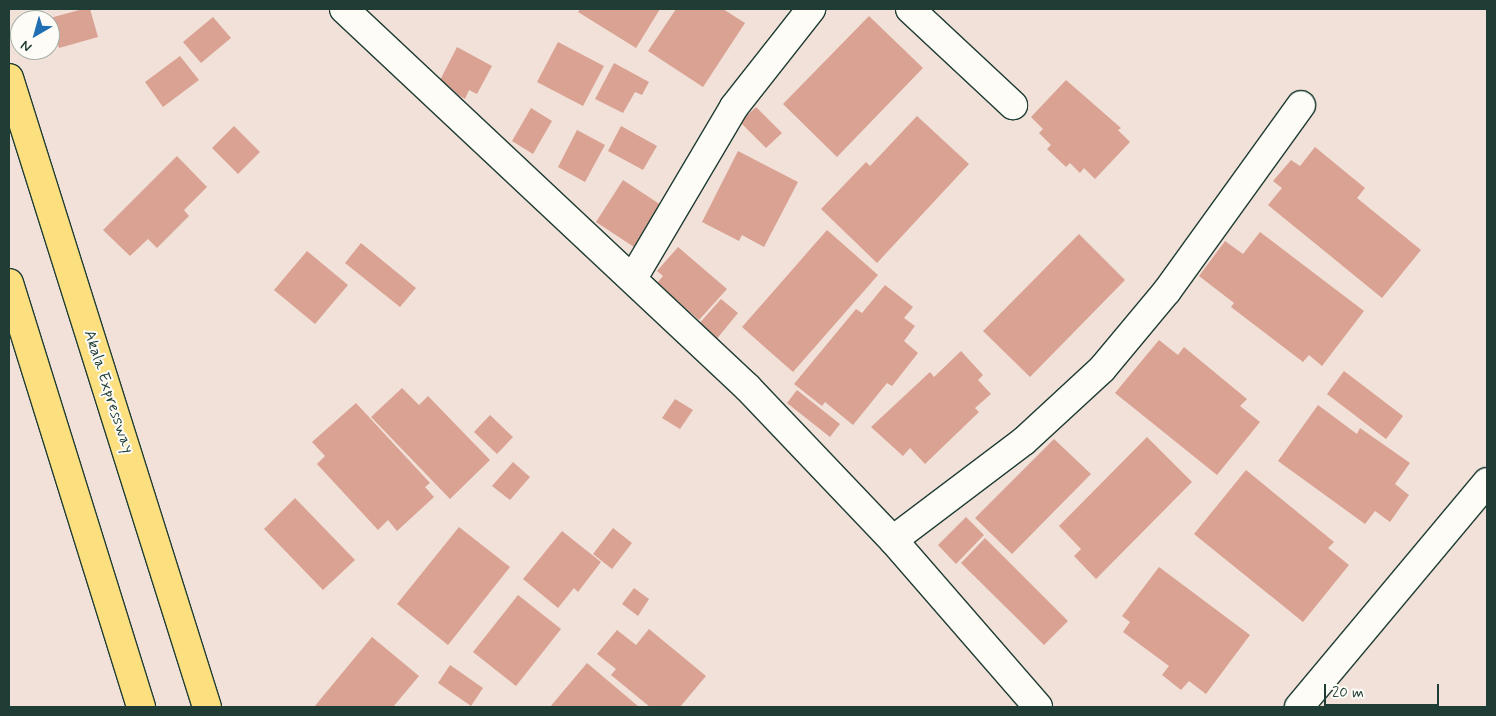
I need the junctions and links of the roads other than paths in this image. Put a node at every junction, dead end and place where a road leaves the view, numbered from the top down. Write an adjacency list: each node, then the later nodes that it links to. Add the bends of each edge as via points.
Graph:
1 (344, 9): 7 (street)
2 (810, 9): 7 (street, via 734,107)
3 (910, 9): 5 (street)
4 (9, 78): 12 (main road, Akala Expressway)
5 (1013, 105)
6 (1301, 105): 10 (street, via 1167,290 1102,369 1024,441)
7 (633, 278): 10 (street, via 748,388)
8 (9, 283): 11 (main road)
9 (1487, 482): 14 (street)
10 (893, 540): 13 (street)
11 (141, 707)
12 (207, 707)
13 (1038, 707)
14 (1298, 707)

